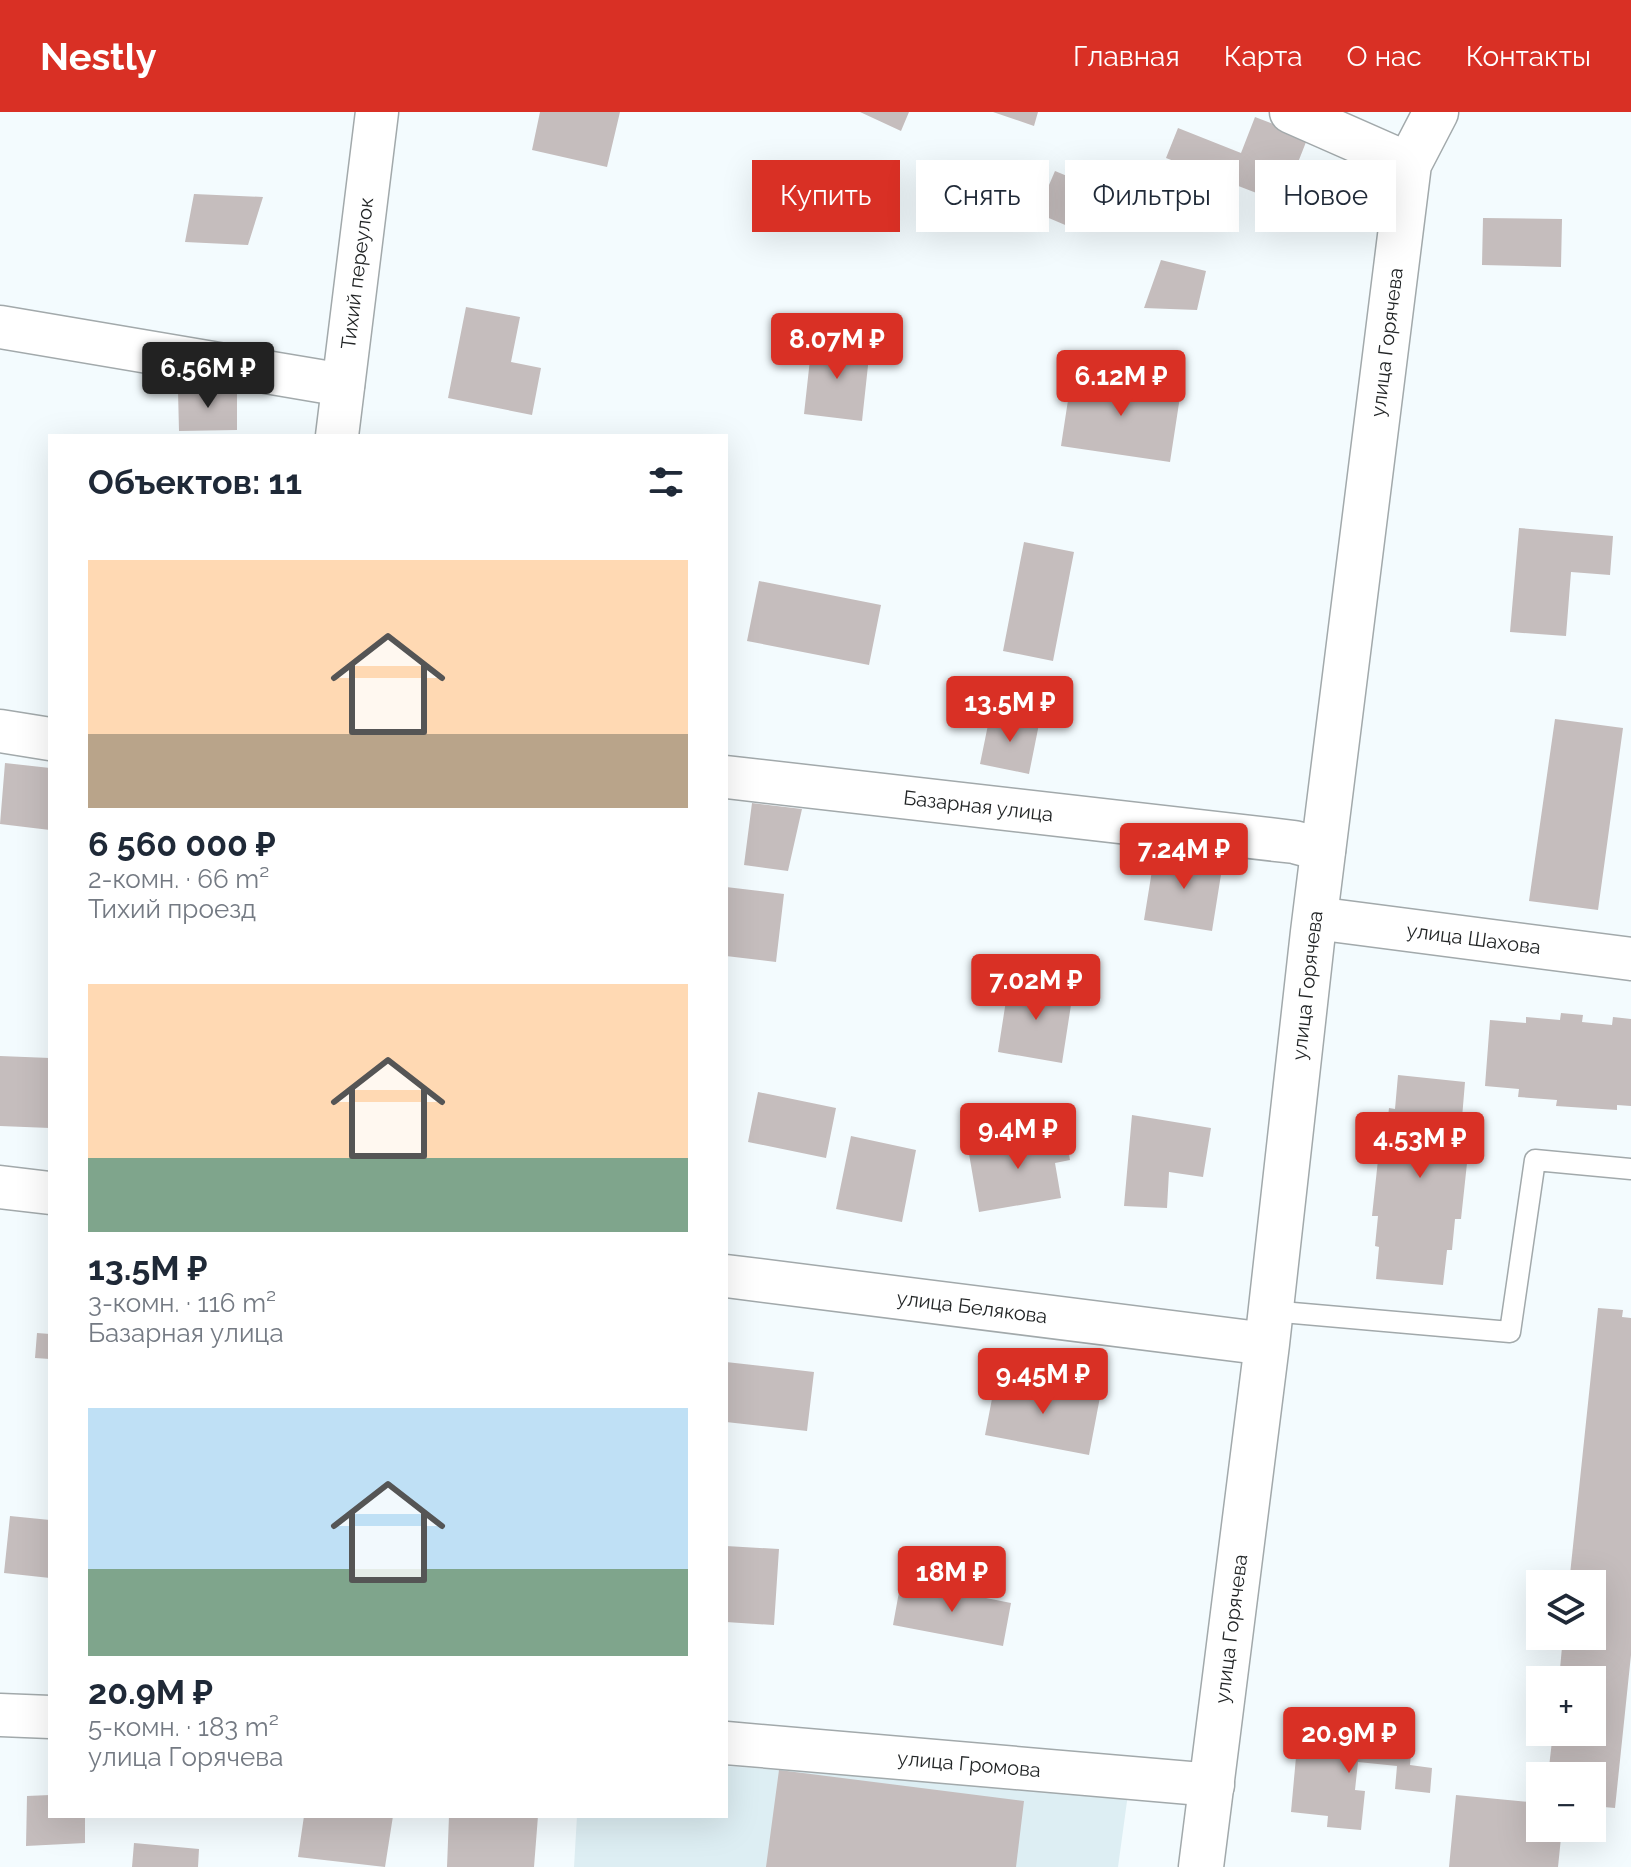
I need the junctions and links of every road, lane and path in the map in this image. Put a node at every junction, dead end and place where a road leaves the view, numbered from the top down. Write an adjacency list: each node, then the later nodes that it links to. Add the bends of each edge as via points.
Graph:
1 (377, 112): 6 (street, Тихий переулок)
2 (1291, 112): 4 (street)
3 (1436, 112): 4 (main road, улица Горячева)
4 (1409, 164): 11 (main road, улица Горячева)
5 (0, 327): 6 (street)
6 (343, 385): 7 (street, Тихий переулок)
7 (337, 434)
8 (0, 731): 9 (street)
9 (48, 739)
10 (728, 777): 11 (street, Базарная улица, via 1294,842)
11 (1324, 850): 12 (main road, улица Горячева)
12 (1315, 918): 13 (street, улица Шахова); 18 (main road, улица Горячева)
13 (1631, 959)
14 (1631, 1169): 18 (lane, via 1535,1160 1510,1332)
15 (0, 1187): 16 (street)
16 (48, 1193)
17 (728, 1276): 18 (street, улица Белякова)
18 (1268, 1327): 22 (main road, улица Горячева)
19 (0, 1715): 20 (street)
20 (48, 1717)
21 (728, 1743): 22 (street, улица Громова)
22 (1213, 1785): 23 (main road, улица Горячева)
23 (1201, 1867)

